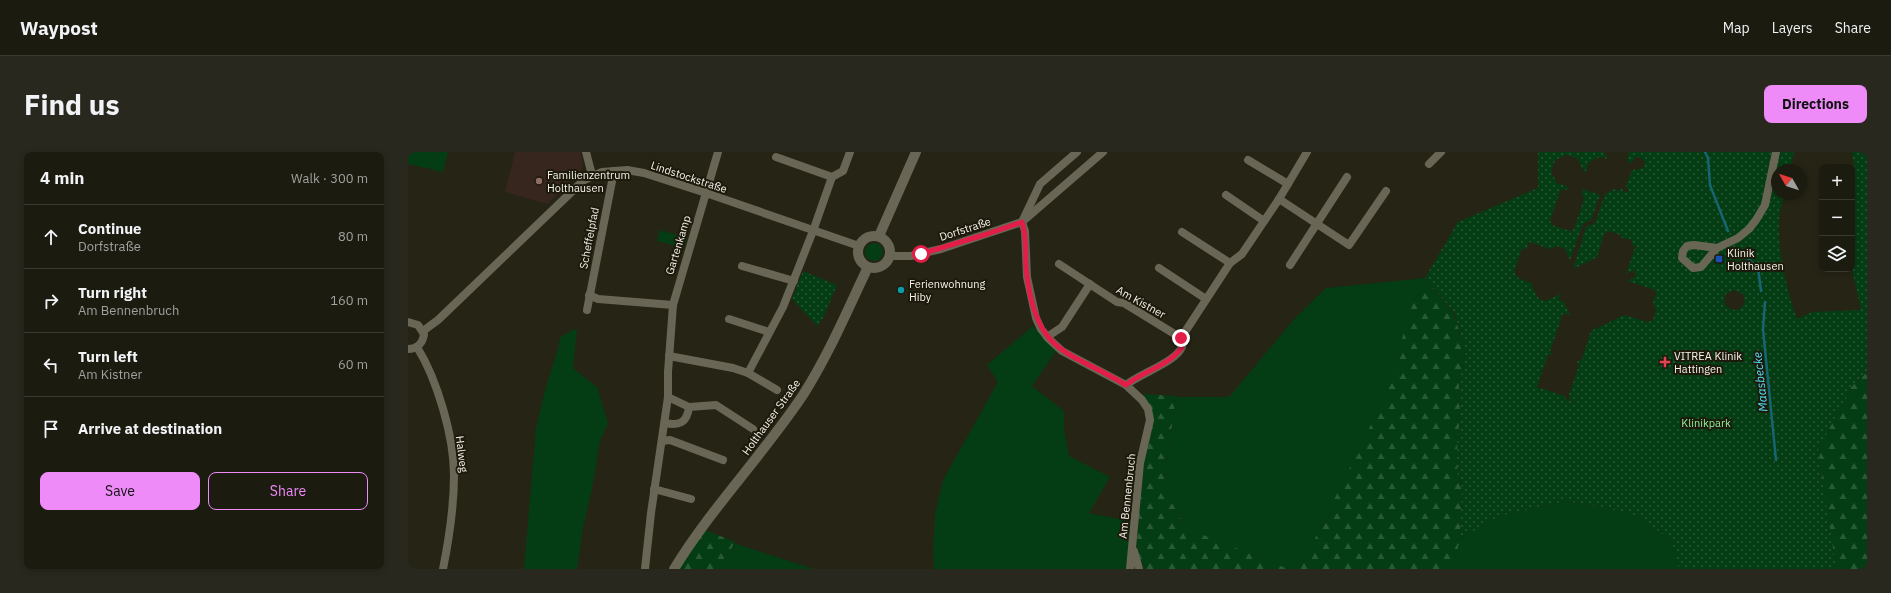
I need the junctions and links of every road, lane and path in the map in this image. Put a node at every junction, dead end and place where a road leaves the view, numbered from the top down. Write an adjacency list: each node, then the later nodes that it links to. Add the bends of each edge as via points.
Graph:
1 (586, 152): 14 (street)
2 (718, 152): 19 (street, Gartenkamp)
3 (850, 152): 15 (street, via 843,171)
4 (916, 152): 27 (street)
5 (1077, 152): 23 (street, via 1040,184)
6 (1103, 152): 23 (street, Dorfstraße)
7 (1307, 152): 17 (street)
8 (1441, 152): 12 (street)
9 (1776, 152): 29 (street, via 1765,205 1749,229 1738,238)
10 (776, 157): 15 (street)
11 (1248, 160): 17 (street)
12 (1429, 164)
13 (614, 171): 14 (street, Lindstockstraße); 19 (street, Lindstockstraße, via 644,173); 39 (street, Scheffelpfad)
14 (592, 175): 45 (street, Lindstockstraße, via 438,320)
15 (832, 176): 25 (street)
16 (1347, 176): 24 (street)
17 (1288, 184): 21 (street)
18 (1386, 191): 24 (street, via 1349,245)
19 (706, 192): 25 (street, Lindstockstraße); 41 (street, Gartenkamp)
20 (1226, 195): 22 (street)
21 (1279, 199): 22 (street); 24 (street)
22 (1264, 220): 31 (street, via 1242,254)
23 (1022, 222): 30 (street, Dorfstraße, via 911,256); 47 (street, Am Bennenbruch, via 1025,231 1029,288 1036,318)
24 (1316, 224): 33 (street)
25 (813, 231): 28 (street, Lindstockstraße); 37 (street)
26 (1182, 232): 31 (street)
27 (879, 236): 28 (street, via 869,236); 30 (street, via 889,244)
28 (859, 246): 35 (street, via 859,258)
29 (1717, 248)
30 (890, 256): 35 (street, via 882,267)
31 (1230, 263): 40 (street)
32 (1059, 264): 38 (street, Am Kistner)
33 (1290, 265)
34 (742, 266): 37 (street)
35 (868, 267): 66 (street, Holthauser Straße, via 835,340 806,389)
36 (1159, 268): 40 (street)
37 (794, 281): 46 (street)
38 (1090, 284): 47 (street, via 1062,327); 48 (street, Am Kistner)
39 (589, 295): 41 (street, via 598,299); 42 (street, Scheffelpfad)
40 (1206, 299): 48 (street)
41 (673, 305): 51 (street, Gartenkamp)
42 (587, 310)
43 (729, 319): 46 (street)
44 (408, 322): 45 (street, via 418,325)
45 (423, 331): 49 (street, via 421,344)
46 (769, 332): 52 (street)
47 (1047, 337): 53 (street, Am Bennenbruch, via 1062,351)
48 (1181, 338): 53 (street, via 1182,347 1177,354)
49 (417, 347): 50 (street); 64 (street, Halweg, via 441,404 453,459 453,492)
50 (408, 349)
51 (669, 356): 52 (street); 55 (street, Gartenkamp)
52 (748, 373): 54 (street)
53 (1126, 385): 63 (street, Am Bennenbruch, via 1145,404 1150,420 1140,462)
54 (777, 390)
55 (668, 397): 56 (street); 57 (street, Gartenkamp)
56 (689, 407): 57 (street, via 688,415 681,423); 58 (street, via 716,405)
57 (665, 423): 59 (street, Gartenkamp)
58 (753, 429)
59 (662, 441): 60 (street, via 670,440); 61 (street, Gartenkamp)
60 (724, 460)
61 (654, 489): 62 (street); 65 (street, Gartenkamp)
62 (691, 499)
63 (1133, 548): 67 (street, Am Bennenbruch); 68 (street)
64 (443, 569)
65 (645, 569)
66 (674, 569)
67 (1130, 569)
68 (1140, 569)

